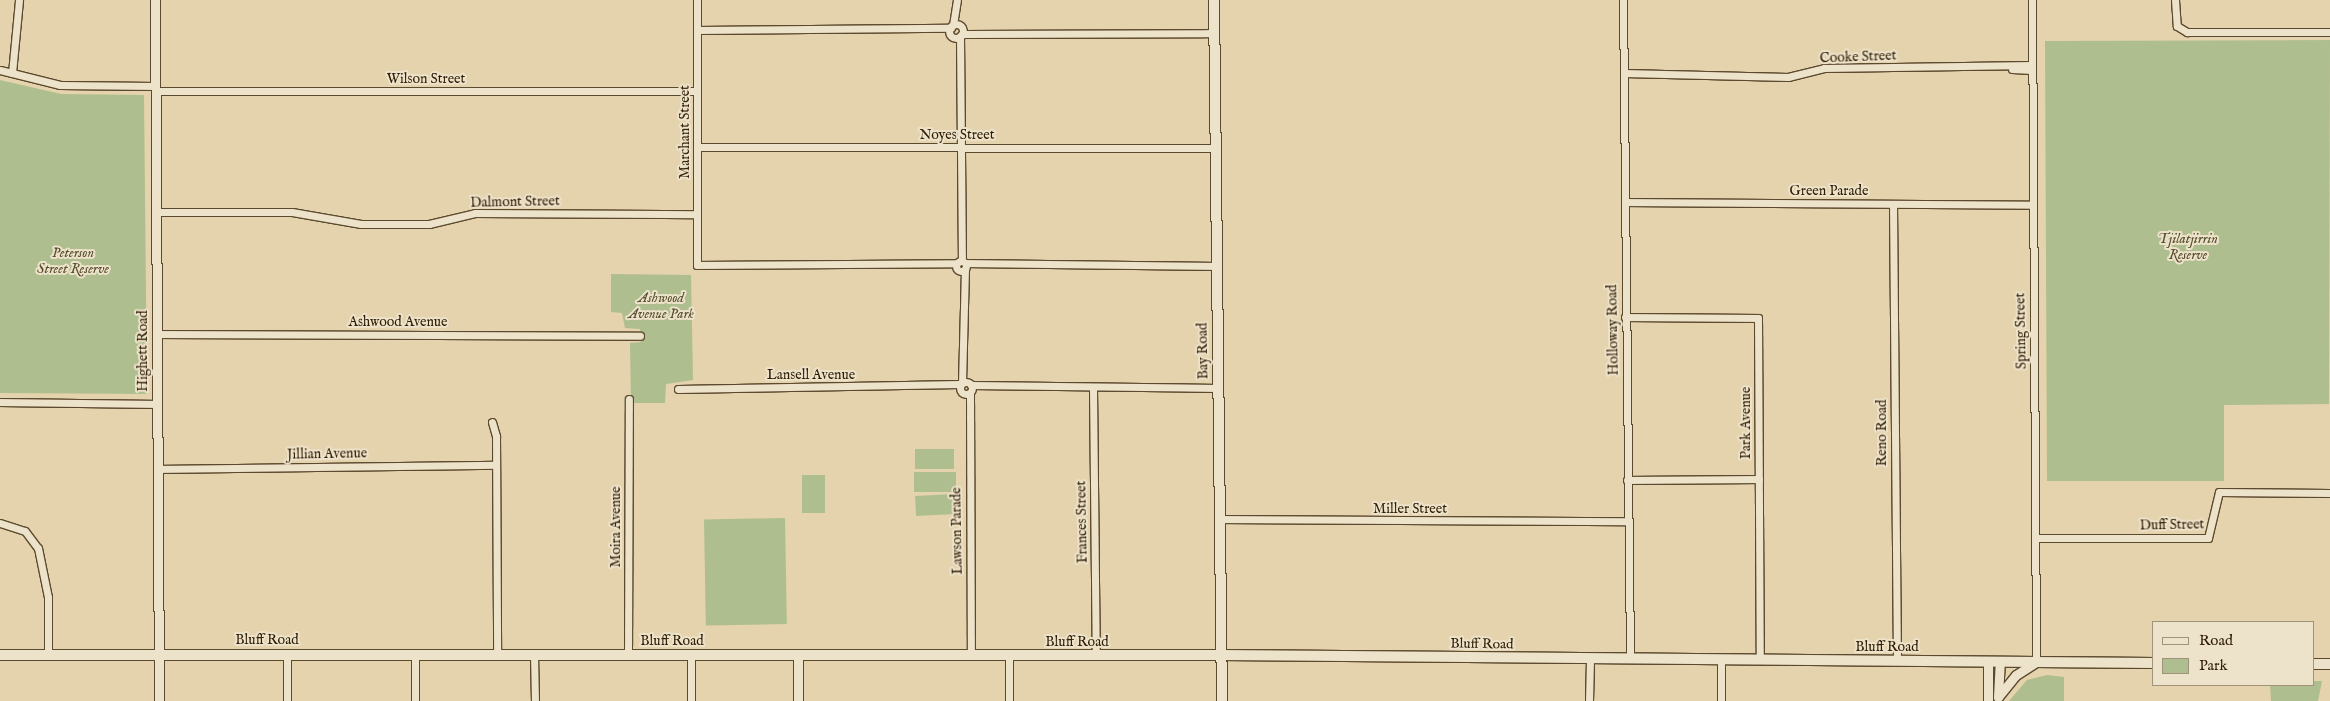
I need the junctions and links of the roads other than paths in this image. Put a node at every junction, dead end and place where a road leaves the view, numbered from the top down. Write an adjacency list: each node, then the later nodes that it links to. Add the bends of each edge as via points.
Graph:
1 (19, 0): 15 (street)
2 (155, 0): 17 (street, Highett Road)
3 (697, 0): 9 (street, Marchant Street)
4 (1214, 0): 12 (main road, Bay Road)
5 (1623, 0): 16 (street, Holloway Road)
6 (2032, 0): 13 (street, Spring Street)
7 (2175, 0): 11 (street, via 2179,29)
8 (957, 4): 10 (street, Lawson Parade)
9 (698, 30): 10 (street); 18 (street, Marchant Street)
10 (957, 31): 12 (street); 20 (street, Lawson Parade)
11 (2330, 32)
12 (1214, 33): 21 (main road, Bay Road)
13 (2032, 68): 16 (street, Cooke Street, via 1824,68 1788,77); 24 (street, Spring Street)
14 (0, 70): 15 (street, Wilson Street)
15 (12, 73): 17 (street, Wilson Street, via 60,85)
16 (1624, 77): 22 (street, Holloway Road)
17 (155, 89): 18 (street, Wilson Street); 25 (street, Highett Road)
18 (697, 91): 19 (street, Marchant Street)
19 (698, 147): 20 (street, Noyes Street); 26 (street, Marchant Street)
20 (959, 148): 21 (street, Noyes Street); 27 (street, Lawson Parade)
21 (1217, 148): 28 (main road, Bay Road)
22 (1625, 202): 23 (street, Green Parade); 29 (street, Holloway Road)
23 (1893, 204): 24 (street, Green Parade); 67 (street, Reno Road)
24 (2033, 205): 48 (street, Spring Street)
25 (156, 212): 26 (street, Dalmont Street, via 292,212 361,224 428,224 475,213); 30 (street, Highett Road)
26 (697, 214): 27 (street, Marchant Street, via 697,265)
27 (961, 265): 28 (street); 32 (street, Lawson Parade)
28 (1216, 266): 34 (main road, Bay Road)
29 (1625, 317): 42 (street, Park Avenue, via 1758,318); 43 (street, Holloway Road)
30 (157, 334): 31 (street, Ashwood Avenue); 38 (street, Highett Road)
31 (640, 336)
32 (966, 388): 33 (street, Lansell Avenue); 35 (street, Lansell Avenue); 59 (street, Lawson Parade)
33 (1092, 388): 34 (street, Lansell Avenue); 62 (street, Frances Street)
34 (1218, 388): 45 (main road, Bay Road)
35 (678, 389)
36 (629, 399): 56 (street, Moira Avenue)
37 (0, 402): 38 (street)
38 (157, 404): 41 (street, Highett Road)
39 (492, 422): 40 (street)
40 (496, 465): 41 (street, Jillian Avenue); 52 (street)
41 (158, 469): 50 (street, Highett Road)
42 (1759, 479): 43 (street); 66 (street, Park Avenue)
43 (1628, 480): 47 (street, Holloway Road)
44 (2330, 493): 48 (street, Duff Street, via 2219,492 2214,499 2212,535 2208,538)
45 (1219, 519): 47 (street, Miller Street); 61 (main road, Bay Road)
46 (0, 523): 55 (street, via 25,532 38,548 48,597)
47 (1627, 524): 64 (street, Holloway Road)
48 (2036, 538): 70 (street, Spring Street)
49 (287, 653): 50 (main road, Bluff Road); 51 (main road, Bluff Road); 76 (street)
50 (159, 654): 55 (main road, Bluff Road); 75 (street, Highett Road)
51 (415, 654): 52 (main road, Bluff Road); 77 (street)
52 (497, 654): 53 (main road, Bluff Road)
53 (534, 654): 56 (main road, Bluff Road); 78 (street)
54 (0, 655): 55 (main road, Bluff Road)
55 (48, 655)
56 (628, 655): 57 (main road, Bluff Road)
57 (691, 655): 58 (main road, Bluff Road); 79 (street)
58 (798, 655): 59 (main road, Bluff Road); 80 (street)
59 (971, 655): 60 (main road, Bluff Road)
60 (1009, 655): 62 (main road, Bluff Road); 81 (street)
61 (1221, 655): 62 (main road, Bluff Road); 63 (main road, Bluff Road); 82 (main road, Bay Road)
62 (1096, 656)
63 (1590, 659): 64 (main road, Bluff Road); 83 (street)
64 (1630, 659): 65 (main road, Bluff Road)
65 (1721, 660): 66 (main road, Bluff Road); 84 (street)
66 (1760, 660): 67 (main road, Bluff Road)
67 (1897, 661): 68 (main road, Bluff Road)
68 (1988, 662): 69 (main road, Bluff Road); 85 (street)
69 (2000, 662): 70 (main road, Bluff Road); 74 (street)
70 (2036, 662): 71 (main road, Bluff Road); 74 (street, via 2016,675)
71 (2152, 663)
72 (2315, 664): 73 (main road)
73 (2330, 664)
74 (1998, 699)
75 (159, 701)
76 (287, 701)
77 (415, 701)
78 (535, 701)
79 (692, 701)
80 (798, 701)
81 (1009, 701)
82 (1222, 701)
83 (1589, 701)
84 (1721, 701)
85 (1988, 701)

